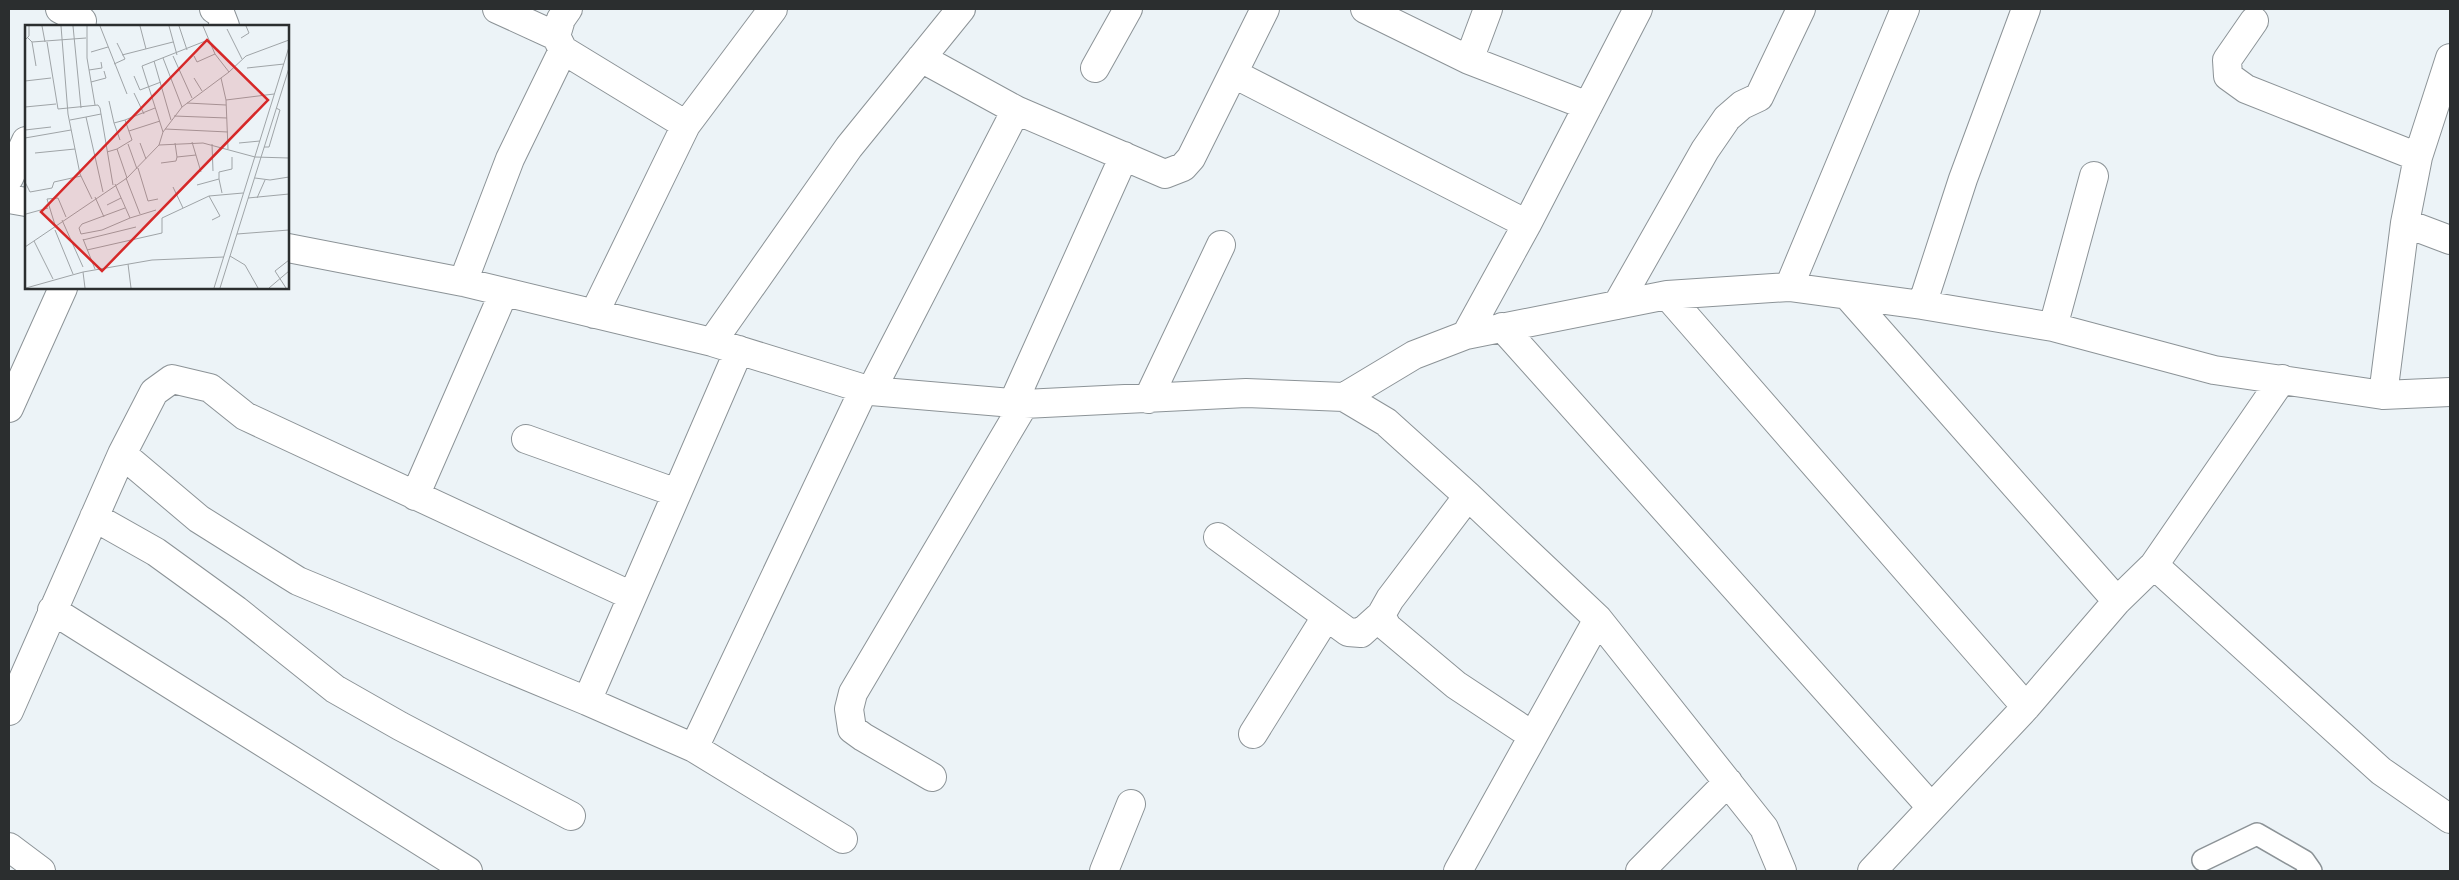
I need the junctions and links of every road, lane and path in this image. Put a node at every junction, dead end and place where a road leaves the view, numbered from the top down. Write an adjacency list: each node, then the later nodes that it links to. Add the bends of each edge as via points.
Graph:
1 (214, 9): 15 (street, via 220,13)
2 (497, 9): 16 (street)
3 (568, 9): 16 (street, via 561,19)
4 (773, 9): 24 (street)
5 (961, 9): 17 (street)
6 (1128, 9): 20 (street)
7 (1266, 9): 21 (street)
8 (1365, 9): 19 (street)
9 (1488, 9): 19 (street)
10 (1638, 9): 22 (street)
11 (1801, 9): 43 (street, via 1759,98 1742,105 1727,118)
12 (1905, 9): 38 (street)
13 (2026, 9): 44 (street, via 1963,179)
14 (2254, 21): 27 (street, via 2227,60 2228,76 2246,89)
15 (224, 25)
16 (559, 43): 24 (street); 37 (street)
17 (921, 58): 23 (street); 49 (street, via 849,147)
18 (2450, 58): 27 (street)
19 (1469, 60): 22 (street)
20 (1095, 68)
21 (1234, 74): 26 (street, via 1191,158 1183,167 1165,174); 33 (street)
22 (1588, 106): 33 (street)
23 (1016, 110): 26 (street); 52 (street)
24 (686, 125): 45 (street)
25 (25, 142): 29 (street)
26 (1124, 156): 57 (street)
27 (2418, 158): 32 (street)
28 (2094, 176): 47 (street)
29 (9, 178)
30 (9, 199): 31 (street)
31 (25, 202)
32 (2404, 223): 34 (street); 54 (street)
33 (1527, 224): 48 (street)
34 (2450, 240)
35 (1220, 245): 56 (street)
36 (289, 248): 37 (street)
37 (463, 282): 40 (street)
38 (1789, 287): 41 (street); 42 (street)
39 (63, 289): 58 (street)
40 (504, 292): 45 (street); 62 (street)
41 (1667, 295): 43 (street); 74 (street)
42 (1848, 296): 44 (street); 68 (street)
43 (1617, 305): 46 (street)
44 (1922, 305): 47 (street)
45 (594, 314): 49 (street)
46 (1502, 327): 48 (street); 82 (street)
47 (2053, 327): 51 (street, via 2214,370)
48 (1466, 335): 55 (street, via 1414,354)
49 (712, 342): 50 (street)
50 (740, 350): 52 (street); 61 (street)
51 (2282, 380): 54 (street); 66 (street)
52 (867, 390): 57 (street); 78 (street)
53 (2450, 392): 54 (street)
54 (2383, 395)
55 (1344, 397): 56 (street, via 1246,393); 63 (street, via 1386,422)
56 (1148, 399): 57 (street)
57 (1018, 404): 79 (street, via 853,693 849,709 852,728 857,733)
58 (9, 408)
59 (526, 439): 61 (street)
60 (122, 454): 62 (street, via 154,392 172,379 210,388 245,416); 64 (street); 73 (street, via 199,519 298,581)
61 (677, 493): 67 (street)
62 (415, 496): 67 (street)
63 (1468, 496): 70 (street); 72 (street)
64 (94, 517): 69 (street); 83 (street, via 156,552 236,610 335,689)
65 (1218, 537): 71 (street)
66 (2154, 565): 68 (street); 84 (street, via 2381,771)
67 (632, 596): 73 (street)
68 (2117, 601): 74 (street)
69 (52, 610): 75 (street); 89 (street)
70 (1380, 615): 71 (street, via 1361,634 1348,632); 77 (street, via 1387,627 1456,685)
71 (1326, 617): 76 (street)
72 (1598, 619): 77 (street); 80 (street)
73 (587, 701): 78 (street)
74 (2026, 707): 82 (street)
75 (9, 711)
76 (1253, 734)
77 (1533, 736): 91 (street)
78 (694, 748): 85 (street)
79 (932, 777)
80 (1728, 782): 92 (street); 93 (street, via 1764,828)
81 (1131, 804): 90 (street)
82 (1931, 807): 94 (street)
83 (571, 816)
84 (2450, 819)
85 (843, 839)
86 (9, 847): 88 (street)
87 (2203, 860): 95 (lane, via 2257,834 2304,861)
88 (41, 871)
89 (468, 871)
90 (1104, 871)
91 (1458, 871)
92 (1640, 871)
93 (1782, 871)
94 (1872, 871)
95 (2311, 871)

